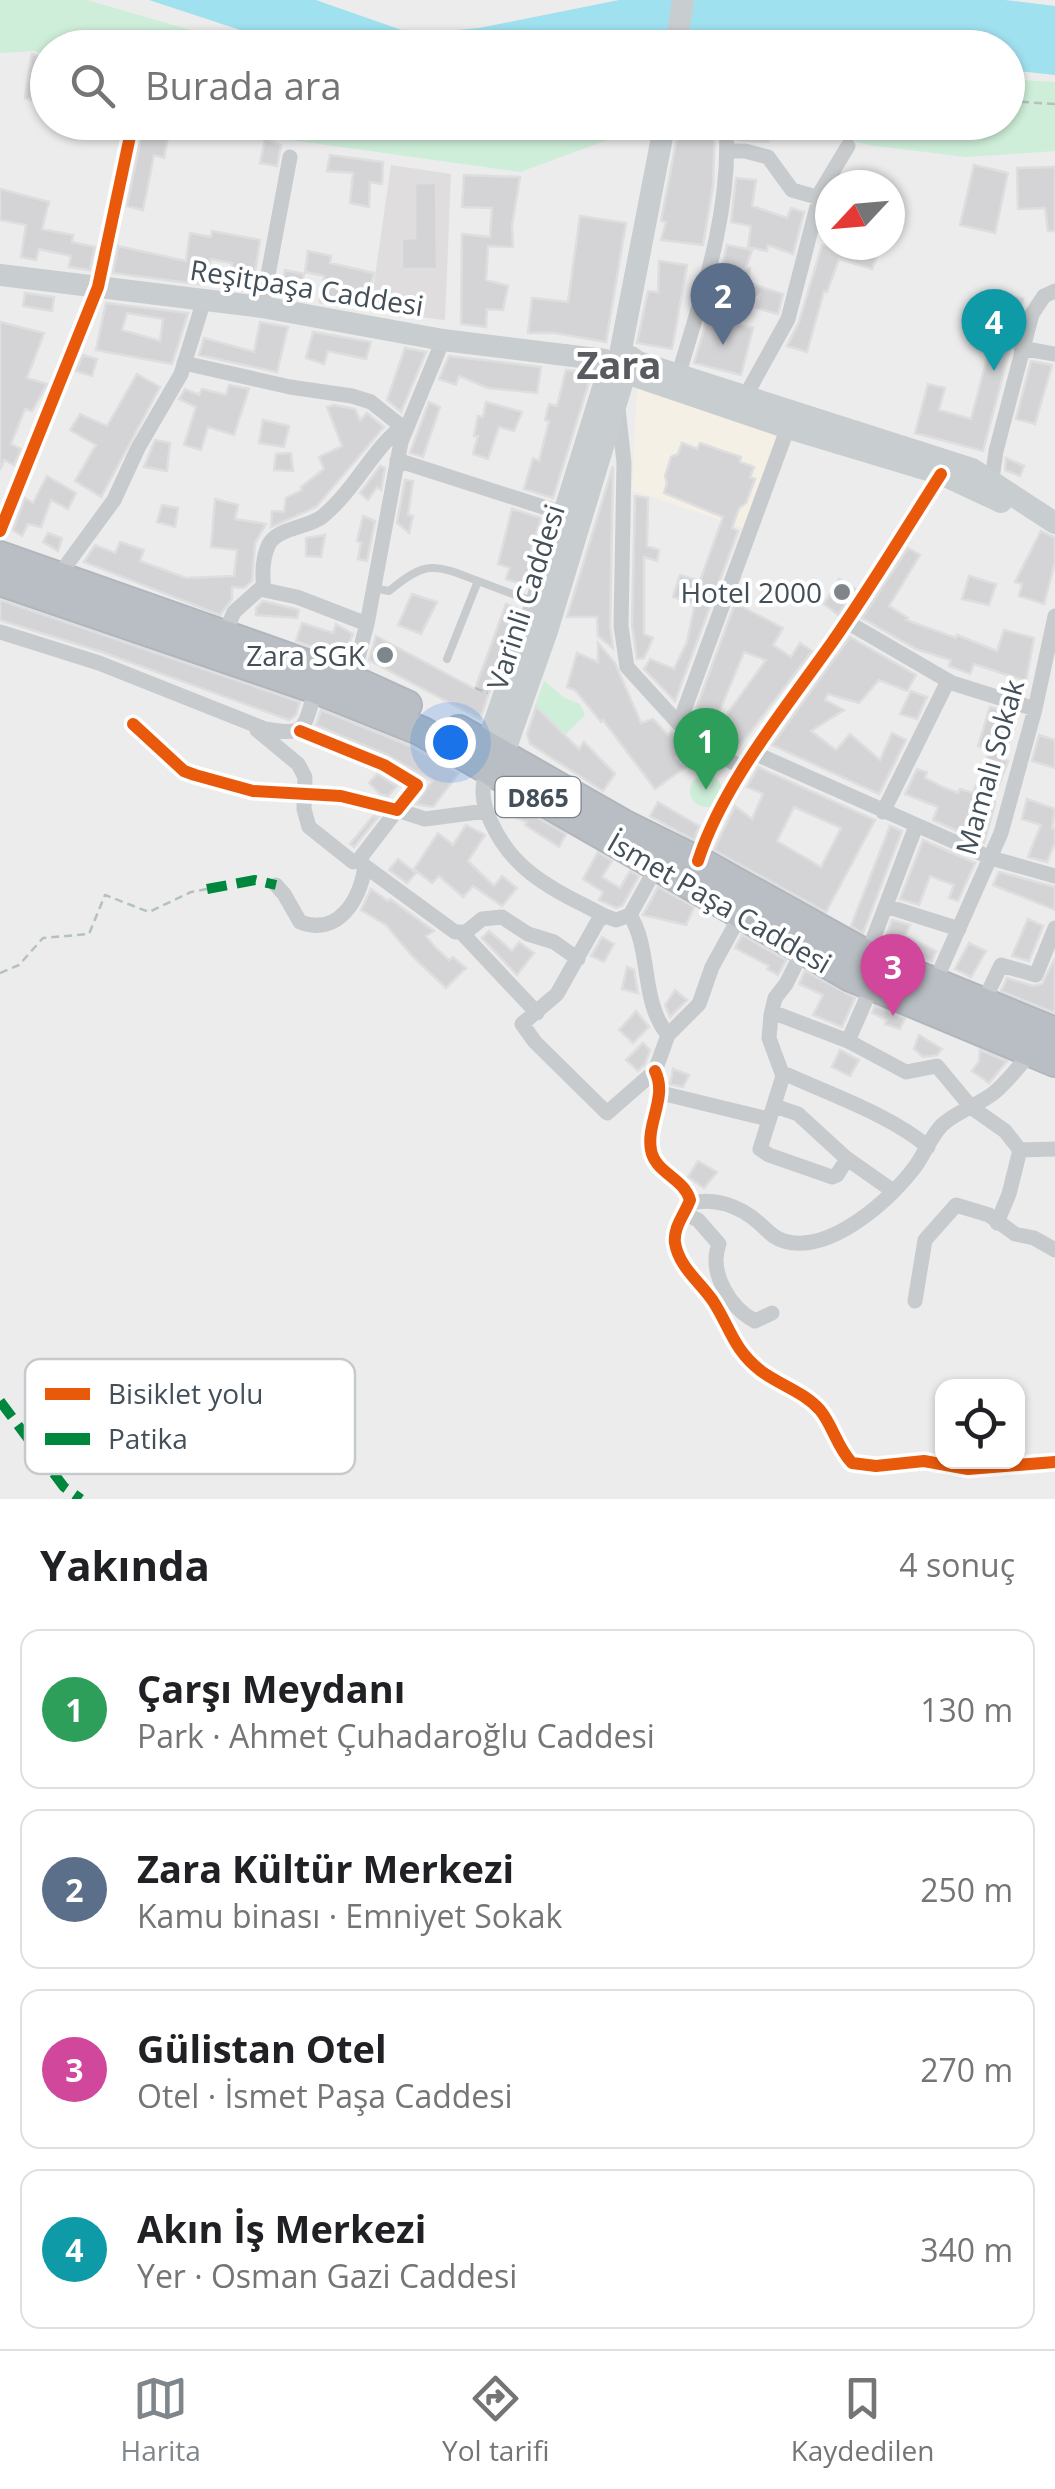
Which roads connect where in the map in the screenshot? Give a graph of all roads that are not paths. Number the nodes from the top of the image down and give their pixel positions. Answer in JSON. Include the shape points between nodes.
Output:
{"nodes":[{"id":1,"x":683,"y":0,"type":"edge"},
{"id":2,"x":679,"y":30,"type":"edge"},
{"id":3,"x":129,"y":140,"type":"edge"},
{"id":4,"x":662,"y":140,"type":"edge"},
{"id":5,"x":727,"y":140,"type":"edge"},
{"id":6,"x":848,"y":146,"type":"dead end"},
{"id":7,"x":728,"y":151,"type":"junction"},
{"id":8,"x":290,"y":158,"type":"dead end"},
{"id":9,"x":832,"y":170,"type":"edge"},
{"id":10,"x":815,"y":197,"type":"edge"},
{"id":11,"x":815,"y":217,"type":"edge"},
{"id":12,"x":0,"y":275,"type":"edge"},
{"id":13,"x":98,"y":287,"type":"junction"},
{"id":14,"x":1055,"y":291,"type":"edge"},
{"id":15,"x":204,"y":300,"type":"junction"},
{"id":16,"x":262,"y":307,"type":"junction"},
{"id":17,"x":443,"y":340,"type":"junction"},
{"id":18,"x":1021,"y":348,"type":"junction"},
{"id":19,"x":1055,"y":354,"type":"edge"},
{"id":20,"x":184,"y":363,"type":"junction"},
{"id":21,"x":618,"y":369,"type":"junction"},
{"id":22,"x":679,"y":374,"type":"junction"},
{"id":23,"x":746,"y":395,"type":"junction"},
{"id":24,"x":791,"y":419,"type":"junction"},
{"id":25,"x":405,"y":424,"type":"junction"},
{"id":26,"x":398,"y":460,"type":"junction"},
{"id":27,"x":941,"y":474,"type":"junction"},
{"id":28,"x":990,"y":489,"type":"junction"},
{"id":29,"x":565,"y":514,"type":"junction"},
{"id":30,"x":1055,"y":525,"type":"edge"},
{"id":31,"x":0,"y":530,"type":"edge"},
{"id":32,"x":0,"y":556,"type":"edge"},
{"id":33,"x":59,"y":575,"type":"junction"},
{"id":34,"x":0,"y":581,"type":"edge"},
{"id":35,"x":478,"y":581,"type":"junction"},
{"id":36,"x":263,"y":586,"type":"junction"},
{"id":37,"x":373,"y":588,"type":"junction"},
{"id":38,"x":536,"y":603,"type":"junction"},
{"id":39,"x":1055,"y":616,"type":"edge"},
{"id":40,"x":847,"y":622,"type":"junction"},
{"id":41,"x":366,"y":624,"type":"junction"},
{"id":42,"x":0,"y":632,"type":"edge"},
{"id":43,"x":224,"y":634,"type":"junction"},
{"id":44,"x":447,"y":659,"type":"dead end"},
{"id":45,"x":352,"y":680,"type":"junction"},
{"id":46,"x":948,"y":680,"type":"junction"},
{"id":47,"x":316,"y":689,"type":"junction"},
{"id":48,"x":1034,"y":710,"type":"junction"},
{"id":49,"x":133,"y":724,"type":"dead end"},
{"id":50,"x":249,"y":724,"type":"junction"},
{"id":51,"x":679,"y":724,"type":"junction"},
{"id":52,"x":300,"y":731,"type":"junction"},
{"id":53,"x":754,"y":753,"type":"junction"},
{"id":54,"x":493,"y":756,"type":"junction"},
{"id":55,"x":744,"y":769,"type":"junction"},
{"id":56,"x":306,"y":793,"type":"junction"},
{"id":57,"x":398,"y":810,"type":"junction"},
{"id":58,"x":486,"y":811,"type":"junction"},
{"id":59,"x":883,"y":812,"type":"junction"},
{"id":60,"x":916,"y":826,"type":"junction"},
{"id":61,"x":990,"y":858,"type":"junction"},
{"id":62,"x":698,"y":861,"type":"junction"},
{"id":63,"x":362,"y":863,"type":"junction"},
{"id":64,"x":657,"y":866,"type":"junction"},
{"id":65,"x":1055,"y":876,"type":"edge"},
{"id":66,"x":276,"y":885,"type":"dead end"},
{"id":67,"x":886,"y":906,"type":"junction"},
{"id":68,"x":741,"y":914,"type":"junction"},
{"id":69,"x":630,"y":915,"type":"junction"},
{"id":70,"x":605,"y":916,"type":"junction"},
{"id":71,"x":1055,"y":928,"type":"edge"},
{"id":72,"x":959,"y":929,"type":"junction"},
{"id":73,"x":461,"y":932,"type":"junction"},
{"id":74,"x":803,"y":950,"type":"junction"},
{"id":75,"x":867,"y":954,"type":"junction"},
{"id":76,"x":578,"y":959,"type":"junction"},
{"id":77,"x":935,"y":982,"type":"junction"},
{"id":78,"x":872,"y":986,"type":"junction"},
{"id":79,"x":983,"y":1004,"type":"junction"},
{"id":80,"x":772,"y":1012,"type":"junction"},
{"id":81,"x":537,"y":1013,"type":"junction"},
{"id":82,"x":1055,"y":1032,"type":"edge"},
{"id":83,"x":668,"y":1035,"type":"junction"},
{"id":84,"x":848,"y":1040,"type":"junction"},
{"id":85,"x":1043,"y":1057,"type":"edge"},
{"id":86,"x":656,"y":1071,"type":"junction"},
{"id":87,"x":783,"y":1076,"type":"junction"},
{"id":88,"x":661,"y":1093,"type":"junction"},
{"id":89,"x":971,"y":1107,"type":"junction"},
{"id":90,"x":772,"y":1112,"type":"junction"},
{"id":91,"x":928,"y":1147,"type":"junction"},
{"id":92,"x":1054,"y":1147,"type":"edge"},
{"id":93,"x":1020,"y":1150,"type":"junction"},
{"id":94,"x":848,"y":1159,"type":"junction"},
{"id":95,"x":894,"y":1191,"type":"junction"},
{"id":96,"x":687,"y":1209,"type":"junction"},
{"id":97,"x":997,"y":1223,"type":"junction"},
{"id":98,"x":1055,"y":1250,"type":"edge"},
{"id":99,"x":915,"y":1300,"type":"dead end"},
{"id":100,"x":772,"y":1313,"type":"dead end"},
{"id":101,"x":1055,"y":1462,"type":"edge"}],
"edges":[{"from":1,"to":2,"type":"main road"},
{"from":3,"to":13,"type":"street"},
{"from":4,"to":21,"type":"main road","name":"Varinli Caddesi"},
{"from":5,"to":7,"type":"street"},
{"from":6,"to":9,"type":"street"},
{"from":7,"to":10,"type":"street","via":[[768,157],[792,190]]},
{"from":7,"to":22,"type":"street","via":[[710,268]]},
{"from":8,"to":16,"type":"street"},
{"from":11,"to":23,"type":"street","via":[[788,320]]},
{"from":12,"to":13,"type":"main road","name":"Reşitpaşa Caddesi"},
{"from":13,"to":15,"type":"main road","name":"Reşitpaşa Caddesi"},
{"from":13,"to":31,"type":"street"},
{"from":14,"to":18,"type":"street","via":[[1037,304]]},
{"from":15,"to":16,"type":"main road","name":"Reşitpaşa Caddesi"},
{"from":15,"to":20,"type":"street"},
{"from":16,"to":17,"type":"main road","name":"Reşitpaşa Caddesi"},
{"from":17,"to":21,"type":"main road","name":"Reşitpaşa Caddesi"},
{"from":17,"to":25,"type":"street"},
{"from":18,"to":19,"type":"street"},
{"from":18,"to":28,"type":"street"},
{"from":20,"to":25,"type":"street","via":[[352,396]]},
{"from":20,"to":33,"type":"street","via":[[114,500]]},
{"from":21,"to":22,"type":"main road","via":[[638,362]]},
{"from":21,"to":24,"type":"main road","name":"Reşitpaşa Caddesi"},
{"from":21,"to":29,"type":"main road","name":"Varinli Caddesi","via":[[606,381]]},
{"from":21,"to":51,"type":"street","via":[[627,667]]},
{"from":21,"to":54,"type":"main road","name":"Varinli Caddesi","via":[[572,552]]},
{"from":22,"to":23,"type":"main road"},
{"from":23,"to":24,"type":"main road"},
{"from":24,"to":27,"type":"main road","name":"Reşitpaşa Caddesi"},
{"from":24,"to":28,"type":"main road","via":[[972,469]]},
{"from":24,"to":51,"type":"street"},
{"from":25,"to":26,"type":"street"},
{"from":25,"to":36,"type":"street","via":[[344,498],[316,522],[268,545]]},
{"from":26,"to":29,"type":"street"},
{"from":26,"to":37,"type":"street"},
{"from":27,"to":28,"type":"main road","name":"Reşitpaşa Caddesi"},
{"from":27,"to":40,"type":"street"},
{"from":28,"to":30,"type":"main road"},
{"from":29,"to":38,"type":"main road","name":"Varinli Caddesi"},
{"from":32,"to":33,"type":"highway","name":"İsmet Paşa Caddesi","number":"D865"},
{"from":33,"to":43,"type":"highway","name":"İsmet Paşa Caddesi","number":"D865"},
{"from":34,"to":47,"type":"highway","name":"İsmet Paşa Caddesi","number":"D865"},
{"from":35,"to":37,"type":"lane","via":[[438,566],[412,572],[389,591]]},
{"from":35,"to":38,"type":"lane"},
{"from":35,"to":44,"type":"lane"},
{"from":36,"to":41,"type":"street"},
{"from":36,"to":43,"type":"street","via":[[234,612]]},
{"from":37,"to":41,"type":"street"},
{"from":38,"to":54,"type":"main road","name":"Varinli Caddesi"},
{"from":39,"to":48,"type":"street","name":"Mamalı Sokak"},
{"from":40,"to":46,"type":"street"},
{"from":40,"to":53,"type":"street"},
{"from":41,"to":45,"type":"street"},
{"from":42,"to":50,"type":"street","via":[[100,663]]},
{"from":43,"to":45,"type":"highway","name":"İsmet Paşa Caddesi","number":"D865"},
{"from":45,"to":54,"type":"highway","name":"İsmet Paşa Caddesi","number":"D865"},
{"from":46,"to":48,"type":"street"},
{"from":46,"to":59,"type":"street"},
{"from":47,"to":52,"type":"street"},
{"from":47,"to":54,"type":"highway","name":"İsmet Paşa Caddesi","number":"D865"},
{"from":48,"to":61,"type":"street","name":"Mamalı Sokak"},
{"from":49,"to":56,"type":"street","via":[[184,771],[253,790]]},
{"from":50,"to":52,"type":"street"},
{"from":50,"to":56,"type":"street","via":[[298,764]]},
{"from":51,"to":55,"type":"street"},
{"from":52,"to":57,"type":"street","via":[[417,786]]},
{"from":53,"to":55,"type":"street"},
{"from":53,"to":59,"type":"street"},
{"from":54,"to":58,"type":"street","via":[[482,796]]},
{"from":54,"to":62,"type":"highway","name":"İsmet Paşa Caddesi","number":"D865"},
{"from":54,"to":64,"type":"highway","name":"İsmet Paşa Caddesi","number":"D865"},
{"from":55,"to":62,"type":"street"},
{"from":56,"to":57,"type":"street"},
{"from":56,"to":63,"type":"street","via":[[309,826]]},
{"from":57,"to":58,"type":"street","via":[[425,819]]},
{"from":57,"to":63,"type":"street"},
{"from":58,"to":70,"type":"street","via":[[500,842],[524,870]]},
{"from":59,"to":60,"type":"street"},
{"from":60,"to":61,"type":"street"},
{"from":60,"to":67,"type":"street"},
{"from":61,"to":65,"type":"street"},
{"from":61,"to":72,"type":"street","name":"Mamalı Sokak"},
{"from":62,"to":75,"type":"highway","name":"İsmet Paşa Caddesi","number":"D865"},
{"from":63,"to":66,"type":"street","via":[[364,878],[350,909],[335,923],[300,922]]},
{"from":63,"to":73,"type":"street"},
{"from":64,"to":68,"type":"highway","name":"İsmet Paşa Caddesi","number":"D865"},
{"from":64,"to":69,"type":"street"},
{"from":67,"to":72,"type":"street"},
{"from":67,"to":75,"type":"street"},
{"from":68,"to":74,"type":"highway","name":"İsmet Paşa Caddesi","number":"D865"},
{"from":68,"to":83,"type":"street","via":[[699,1004]]},
{"from":69,"to":70,"type":"street"},
{"from":69,"to":83,"type":"street","via":[[641,937],[654,1012]]},
{"from":70,"to":76,"type":"street"},
{"from":71,"to":79,"type":"street","via":[[1036,975],[1001,966]]},
{"from":72,"to":77,"type":"street","name":"Mamalı Sokak"},
{"from":73,"to":76,"type":"street","via":[[502,917]]},
{"from":73,"to":81,"type":"street"},
{"from":74,"to":78,"type":"highway","name":"İsmet Paşa Caddesi","number":"D865"},
{"from":74,"to":80,"type":"street"},
{"from":75,"to":77,"type":"highway","name":"İsmet Paşa Caddesi","number":"D865"},
{"from":76,"to":81,"type":"street"},
{"from":77,"to":79,"type":"highway","name":"İsmet Paşa Caddesi","number":"D865"},
{"from":78,"to":84,"type":"street"},
{"from":78,"to":85,"type":"highway","name":"İsmet Paşa Caddesi","number":"D865"},
{"from":79,"to":82,"type":"highway","name":"İsmet Paşa Caddesi","number":"D865"},
{"from":80,"to":84,"type":"street"},
{"from":80,"to":87,"type":"street","via":[[770,1038]]},
{"from":81,"to":86,"type":"street","via":[[524,1028],[607,1113]]},
{"from":83,"to":86,"type":"street"},
{"from":84,"to":89,"type":"street","via":[[906,1072],[937,1066]]},
{"from":85,"to":89,"type":"street"},
{"from":86,"to":88,"type":"street"},
{"from":87,"to":90,"type":"street"},
{"from":87,"to":91,"type":"street","via":[[846,1100]]},
{"from":88,"to":90,"type":"street"},
{"from":88,"to":96,"type":"street","via":[[650,1149],[687,1188]]},
{"from":89,"to":91,"type":"street","via":[[941,1126]]},
{"from":89,"to":93,"type":"street"},
{"from":90,"to":94,"type":"street","via":[[804,1119]]},
{"from":90,"to":94,"type":"street","via":[[760,1143],[769,1155],[832,1177]]},
{"from":91,"to":95,"type":"street"},
{"from":92,"to":93,"type":"street"},
{"from":93,"to":97,"type":"street"},
{"from":94,"to":95,"type":"street"},
{"from":95,"to":96,"type":"street","via":[[857,1224],[786,1243],[728,1205],[702,1200]]},
{"from":96,"to":100,"type":"street","via":[[718,1244],[716,1274],[736,1306],[755,1322]]},
{"from":96,"to":101,"type":"street","via":[[675,1228],[677,1251],[736,1347],[819,1409],[852,1463],[924,1461],[968,1470]]},
{"from":97,"to":98,"type":"street"},
{"from":97,"to":99,"type":"street","via":[[956,1204],[924,1240]]}]}
